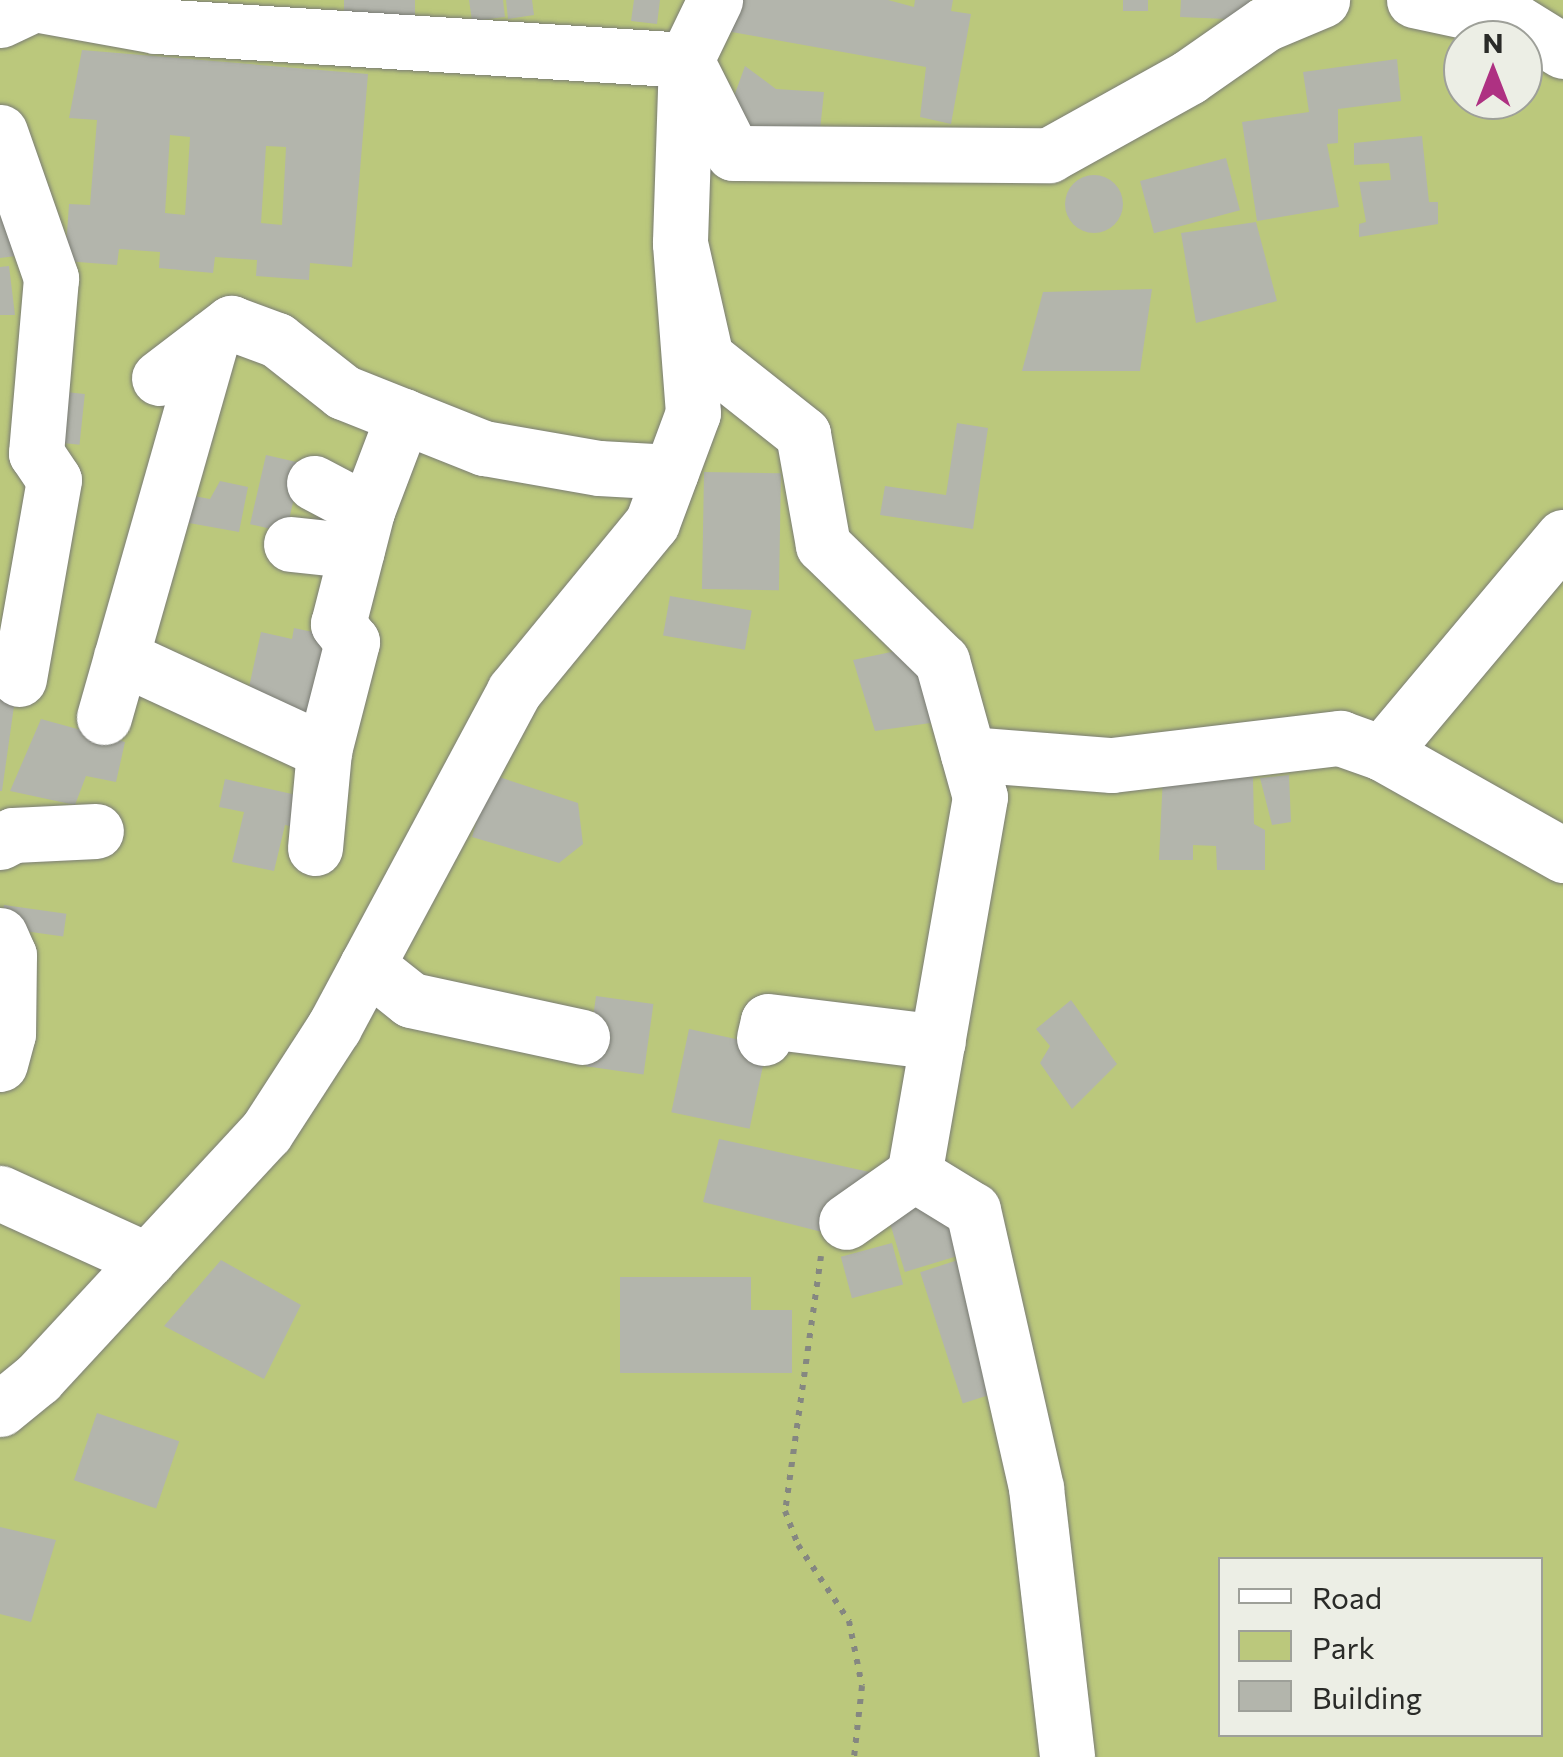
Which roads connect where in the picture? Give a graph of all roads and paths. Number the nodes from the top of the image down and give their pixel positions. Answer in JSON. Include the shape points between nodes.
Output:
{"nodes":[{"id":1,"x":715,"y":0,"type":"edge"},
{"id":2,"x":1322,"y":0,"type":"edge"},
{"id":3,"x":1414,"y":0,"type":"edge"},
{"id":4,"x":3,"y":11,"type":"edge"},
{"id":5,"x":1266,"y":12,"type":"edge"},
{"id":6,"x":1563,"y":51,"type":"edge"},
{"id":7,"x":686,"y":60,"type":"junction"},
{"id":8,"x":0,"y":132,"type":"edge"},
{"id":9,"x":680,"y":243,"type":"junction"},
{"id":10,"x":212,"y":338,"type":"junction"},
{"id":11,"x":159,"y":378,"type":"dead end"},
{"id":12,"x":403,"y":416,"type":"junction"},
{"id":13,"x":671,"y":472,"type":"junction"},
{"id":14,"x":314,"y":483,"type":"dead end"},
{"id":15,"x":362,"y":531,"type":"junction"},
{"id":16,"x":1563,"y":537,"type":"edge"},
{"id":17,"x":291,"y":544,"type":"dead end"},
{"id":18,"x":122,"y":657,"type":"junction"},
{"id":19,"x":18,"y":678,"type":"dead end"},
{"id":20,"x":104,"y":717,"type":"dead end"},
{"id":21,"x":324,"y":751,"type":"junction"},
{"id":22,"x":968,"y":754,"type":"junction"},
{"id":23,"x":1382,"y":754,"type":"junction"},
{"id":24,"x":96,"y":831,"type":"dead end"},
{"id":25,"x":0,"y":842,"type":"edge"},
{"id":26,"x":315,"y":848,"type":"dead end"},
{"id":27,"x":1563,"y":855,"type":"edge"},
{"id":28,"x":0,"y":935,"type":"edge"},
{"id":29,"x":367,"y":965,"type":"junction"},
{"id":30,"x":582,"y":1037,"type":"dead end"},
{"id":31,"x":764,"y":1038,"type":"dead end"},
{"id":32,"x":938,"y":1042,"type":"junction"},
{"id":33,"x":0,"y":1064,"type":"edge"},
{"id":34,"x":914,"y":1174,"type":"junction"},
{"id":35,"x":0,"y":1193,"type":"edge"},
{"id":36,"x":846,"y":1222,"type":"joint"},
{"id":37,"x":147,"y":1260,"type":"junction"},
{"id":38,"x":0,"y":1409,"type":"edge"},
{"id":39,"x":854,"y":1757,"type":"edge"},
{"id":40,"x":1068,"y":1757,"type":"edge"}],
"edges":[{"from":1,"to":7,"type":"street"},
{"from":2,"to":5,"type":"street"},
{"from":3,"to":6,"type":"street","via":[[1516,22]]},
{"from":4,"to":7,"type":"street","via":[[34,4],[156,26]]},
{"from":5,"to":7,"type":"street","via":[[1189,77],[1049,155],[733,154]]},
{"from":7,"to":9,"type":"street"},
{"from":8,"to":19,"type":"street","via":[[51,278],[36,452],[54,480]]},
{"from":9,"to":13,"type":"street","via":[[693,412]]},
{"from":9,"to":22,"type":"street","via":[[706,357],[803,434],[822,545],[942,661]]},
{"from":10,"to":11,"type":"street"},
{"from":10,"to":12,"type":"street","via":[[231,323],[277,340],[343,392]]},
{"from":10,"to":18,"type":"street"},
{"from":12,"to":13,"type":"street","via":[[484,448],[599,468]]},
{"from":12,"to":15,"type":"street"},
{"from":13,"to":29,"type":"street","via":[[652,523],[514,691]]},
{"from":14,"to":15,"type":"street"},
{"from":15,"to":17,"type":"street"},
{"from":15,"to":21,"type":"street","via":[[338,624],[352,642]]},
{"from":16,"to":23,"type":"street"},
{"from":18,"to":20,"type":"street"},
{"from":18,"to":21,"type":"street"},
{"from":21,"to":26,"type":"street"},
{"from":22,"to":23,"type":"street","via":[[1112,765],[1340,738]]},
{"from":22,"to":32,"type":"street","via":[[980,796]]},
{"from":23,"to":27,"type":"street"},
{"from":24,"to":25,"type":"street","via":[[12,835]]},
{"from":28,"to":33,"type":"street","via":[[10,955],[8,1034]]},
{"from":29,"to":30,"type":"street","via":[[411,1000]]},
{"from":29,"to":37,"type":"street","via":[[266,1132]]},
{"from":31,"to":32,"type":"street","via":[[768,1021]]},
{"from":32,"to":34,"type":"street"},
{"from":34,"to":36,"type":"street"},
{"from":34,"to":40,"type":"street","via":[[972,1210],[1036,1488]]},
{"from":35,"to":37,"type":"street"},
{"from":36,"to":39,"type":"path","via":[[820,1256],[784,1511],[850,1621],[862,1686]]},
{"from":37,"to":38,"type":"street","via":[[38,1378]]}]}
